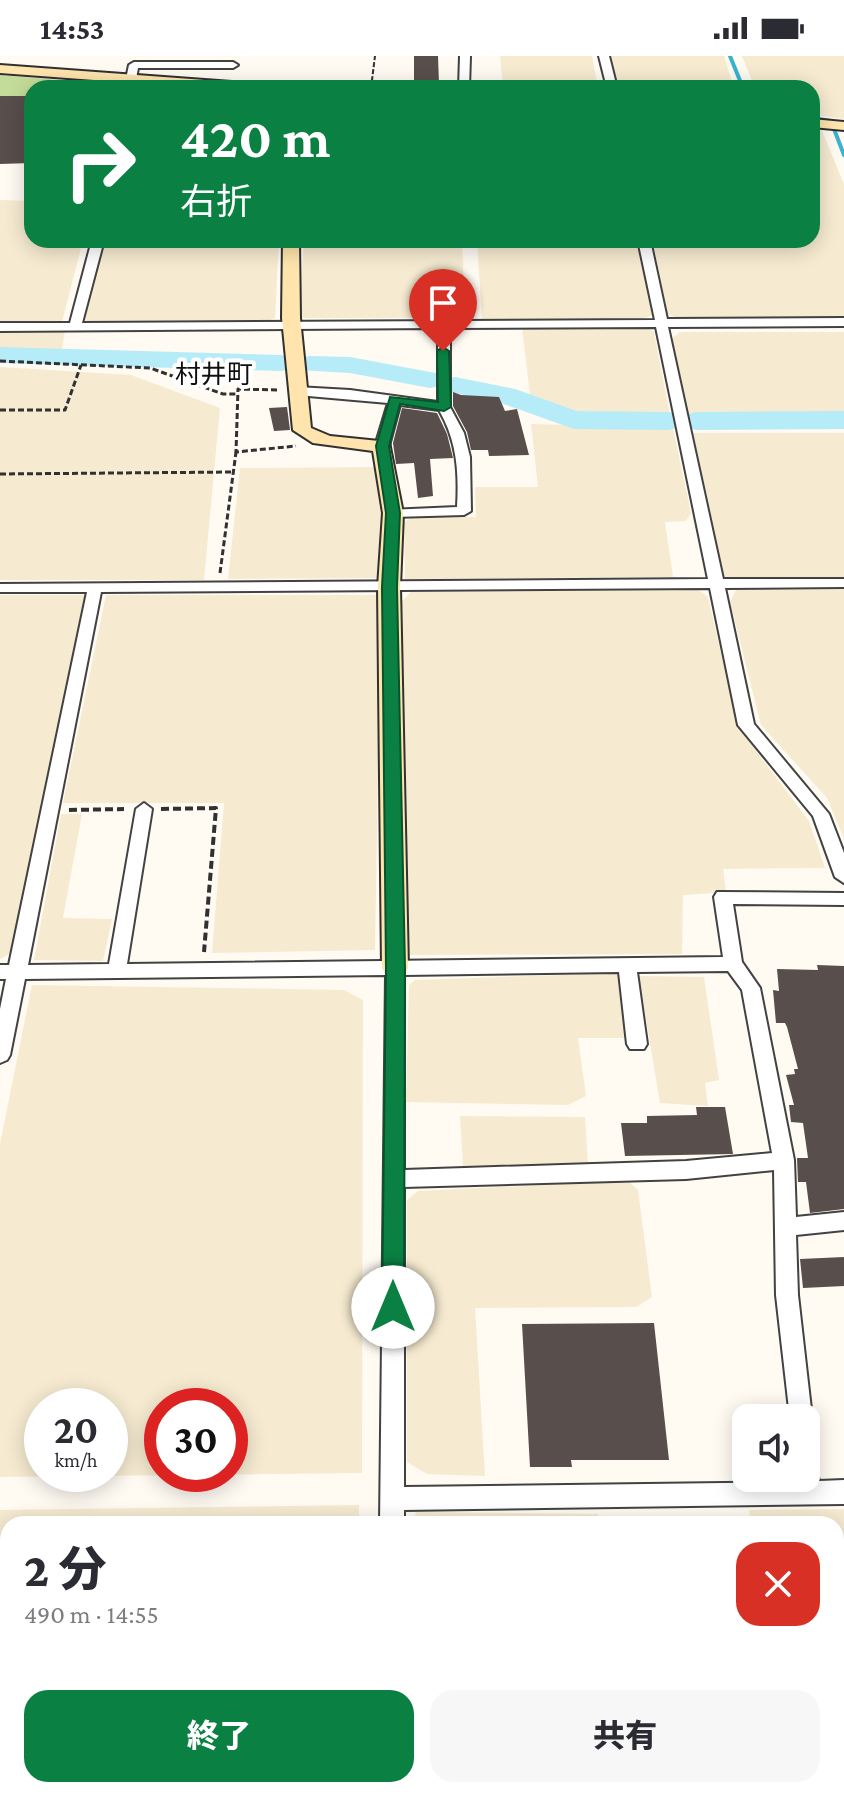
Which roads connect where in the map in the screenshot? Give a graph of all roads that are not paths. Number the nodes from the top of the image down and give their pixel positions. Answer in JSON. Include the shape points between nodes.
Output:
{"nodes":[{"id":1,"x":465,"y":56,"type":"edge"},
{"id":2,"x":604,"y":56,"type":"edge"},
{"id":3,"x":233,"y":60,"type":"edge"},
{"id":4,"x":0,"y":69,"type":"edge"},
{"id":5,"x":131,"y":79,"type":"junction"},
{"id":6,"x":137,"y":80,"type":"edge"},
{"id":7,"x":229,"y":80,"type":"edge"},
{"id":8,"x":464,"y":80,"type":"edge"},
{"id":9,"x":610,"y":80,"type":"edge"},
{"id":10,"x":820,"y":124,"type":"edge"},
{"id":11,"x":844,"y":126,"type":"edge"},
{"id":12,"x":96,"y":248,"type":"edge"},
{"id":13,"x":291,"y":248,"type":"edge"},
{"id":14,"x":646,"y":248,"type":"edge"},
{"id":15,"x":844,"y":322,"type":"edge"},
{"id":16,"x":662,"y":323,"type":"junction"},
{"id":17,"x":75,"y":325,"type":"junction"},
{"id":18,"x":444,"y":325,"type":"junction"},
{"id":19,"x":294,"y":326,"type":"junction"},
{"id":20,"x":0,"y":327,"type":"edge"},
{"id":21,"x":297,"y":391,"type":"junction"},
{"id":22,"x":395,"y":400,"type":"junction"},
{"id":23,"x":444,"y":407,"type":"junction"},
{"id":24,"x":382,"y":446,"type":"junction"},
{"id":25,"x":393,"y":513,"type":"junction"},
{"id":26,"x":718,"y":583,"type":"junction"},
{"id":27,"x":844,"y":583,"type":"edge"},
{"id":28,"x":95,"y":587,"type":"junction"},
{"id":29,"x":389,"y":587,"type":"junction"},
{"id":30,"x":0,"y":588,"type":"edge"},
{"id":31,"x":144,"y":809,"type":"road end"},
{"id":32,"x":844,"y":877,"type":"edge"},
{"id":33,"x":844,"y":899,"type":"edge"},
{"id":34,"x":733,"y":964,"type":"junction"},
{"id":35,"x":627,"y":966,"type":"junction"},
{"id":36,"x":395,"y":968,"type":"junction"},
{"id":37,"x":117,"y":971,"type":"junction"},
{"id":38,"x":9,"y":972,"type":"edge"},
{"id":39,"x":637,"y":1044,"type":"dead end"},
{"id":40,"x":0,"y":1055,"type":"edge"},
{"id":41,"x":784,"y":1160,"type":"junction"},
{"id":42,"x":394,"y":1179,"type":"junction"},
{"id":43,"x":844,"y":1221,"type":"edge"},
{"id":44,"x":784,"y":1227,"type":"junction"},
{"id":45,"x":799,"y":1404,"type":"edge"},
{"id":46,"x":844,"y":1492,"type":"edge"},
{"id":47,"x":809,"y":1493,"type":"joint"},
{"id":48,"x":392,"y":1499,"type":"junction"},
{"id":49,"x":392,"y":1516,"type":"edge"}],
"edges":[{"from":1,"to":8,"type":"street"},
{"from":2,"to":9,"type":"street"},
{"from":3,"to":5,"type":"street","via":[[134,65]]},
{"from":3,"to":7,"type":"street"},
{"from":4,"to":5,"type":"street"},
{"from":5,"to":6,"type":"street"},
{"from":10,"to":11,"type":"street"},
{"from":12,"to":17,"type":"street"},
{"from":13,"to":19,"type":"street"},
{"from":14,"to":16,"type":"street"},
{"from":15,"to":16,"type":"street"},
{"from":16,"to":18,"type":"street"},
{"from":16,"to":26,"type":"street"},
{"from":17,"to":19,"type":"street"},
{"from":17,"to":20,"type":"street"},
{"from":18,"to":19,"type":"street"},
{"from":18,"to":23,"type":"street"},
{"from":19,"to":21,"type":"street"},
{"from":21,"to":22,"type":"street"},
{"from":21,"to":24,"type":"street","via":[[302,430],[310,436]]},
{"from":22,"to":23,"type":"street"},
{"from":22,"to":24,"type":"street"},
{"from":23,"to":25,"type":"street","via":[[458,430],[466,462],[464,511]]},
{"from":24,"to":25,"type":"street"},
{"from":25,"to":29,"type":"street"},
{"from":26,"to":27,"type":"street"},
{"from":26,"to":29,"type":"street"},
{"from":26,"to":32,"type":"street","via":[[746,725],[821,814]]},
{"from":28,"to":29,"type":"street"},
{"from":28,"to":30,"type":"street"},
{"from":28,"to":38,"type":"street","via":[[52,810]]},
{"from":29,"to":36,"type":"street"},
{"from":31,"to":37,"type":"street"},
{"from":33,"to":34,"type":"street","via":[[723,897]]},
{"from":34,"to":35,"type":"street"},
{"from":34,"to":41,"type":"street","via":[[751,988]]},
{"from":35,"to":36,"type":"street"},
{"from":35,"to":39,"type":"street"},
{"from":36,"to":37,"type":"street"},
{"from":36,"to":42,"type":"street"},
{"from":37,"to":38,"type":"street"},
{"from":38,"to":40,"type":"street"},
{"from":41,"to":42,"type":"street","via":[[686,1170]]},
{"from":41,"to":44,"type":"street"},
{"from":42,"to":48,"type":"street"},
{"from":43,"to":44,"type":"street"},
{"from":44,"to":45,"type":"street"},
{"from":46,"to":47,"type":"street"},
{"from":47,"to":48,"type":"street"},
{"from":48,"to":49,"type":"street"}]}
